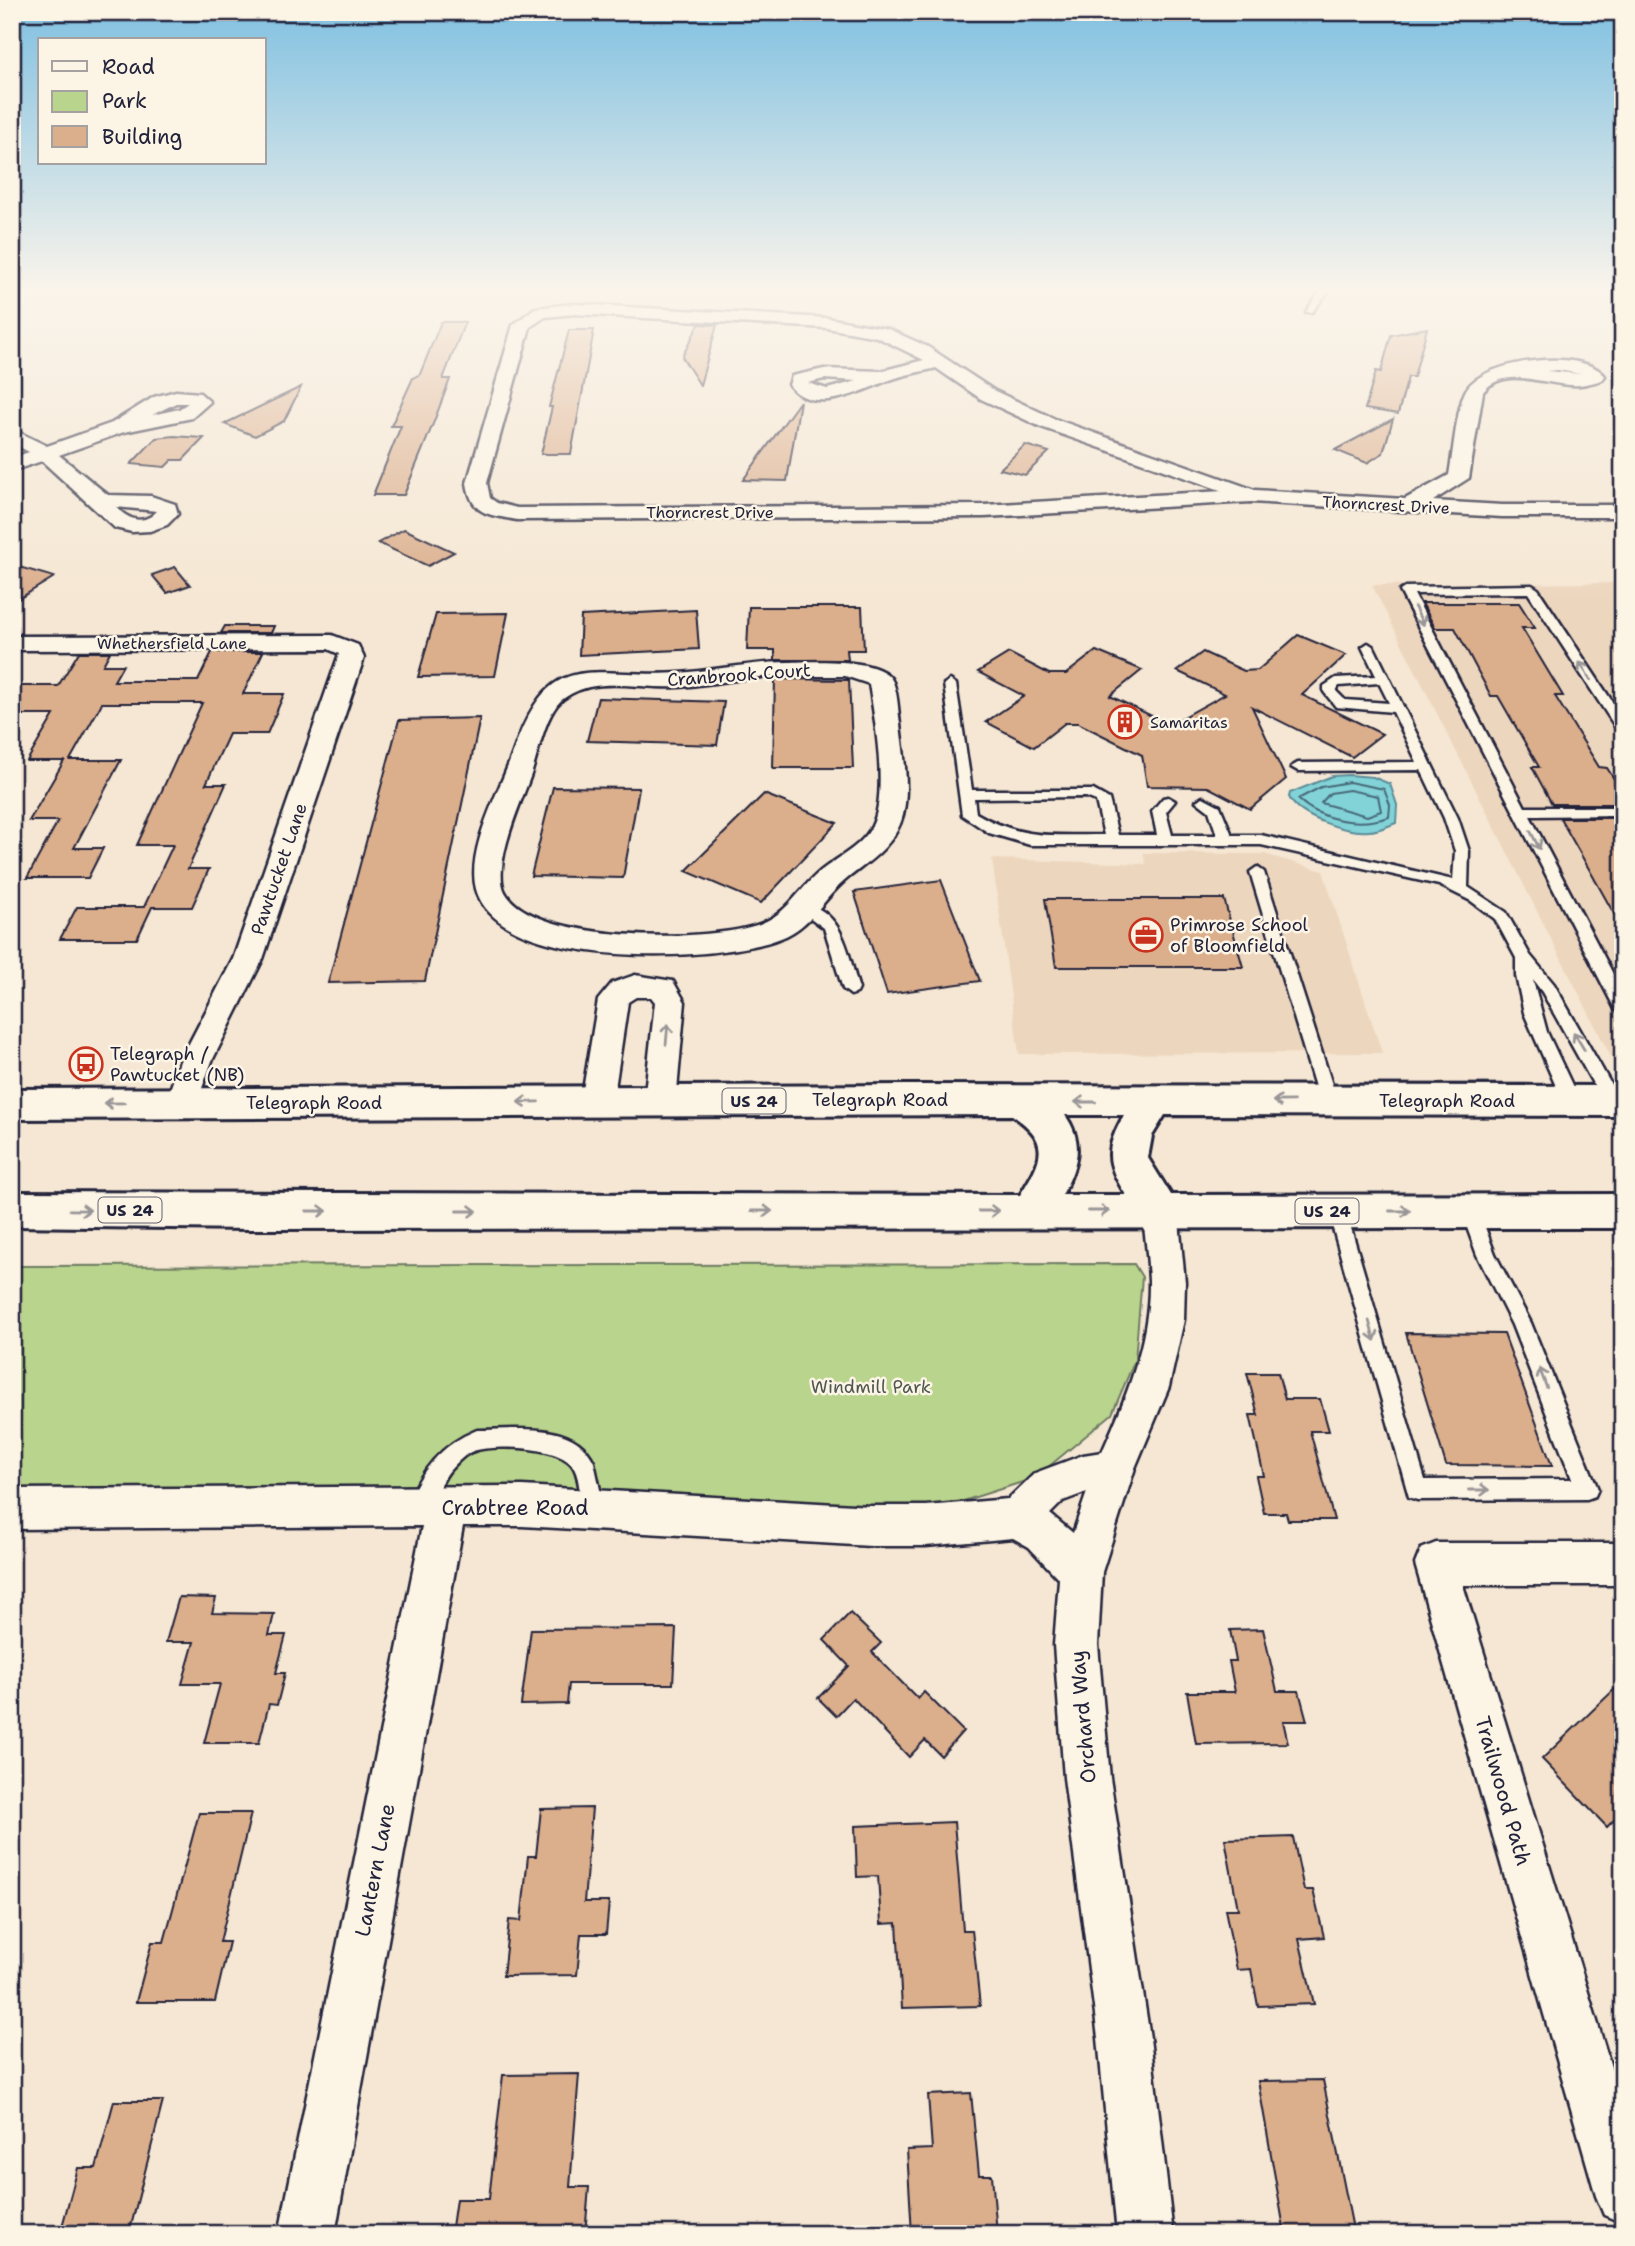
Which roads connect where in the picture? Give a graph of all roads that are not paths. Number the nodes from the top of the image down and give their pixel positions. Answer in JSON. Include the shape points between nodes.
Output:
{"nodes":[{"id":1,"x":503,"y":392,"type":"edge"},
{"id":2,"x":987,"y":392,"type":"edge"},
{"id":3,"x":1476,"y":392,"type":"edge"},
{"id":4,"x":119,"y":427,"type":"dead end"},
{"id":5,"x":12,"y":435,"type":"edge"},
{"id":6,"x":45,"y":453,"type":"junction"},
{"id":7,"x":12,"y":465,"type":"edge"},
{"id":8,"x":1459,"y":478,"type":"junction"},
{"id":9,"x":1151,"y":480,"type":"junction"},
{"id":10,"x":1251,"y":496,"type":"junction"},
{"id":11,"x":103,"y":502,"type":"dead end"},
{"id":12,"x":1407,"y":506,"type":"junction"},
{"id":13,"x":1502,"y":511,"type":"junction"},
{"id":14,"x":1623,"y":511,"type":"edge"},
{"id":15,"x":332,"y":642,"type":"joint"},
{"id":16,"x":12,"y":643,"type":"edge"},
{"id":17,"x":1368,"y":648,"type":"dead end"},
{"id":18,"x":1384,"y":679,"type":"junction"},
{"id":19,"x":950,"y":684,"type":"dead end"},
{"id":20,"x":1399,"y":708,"type":"junction"},
{"id":21,"x":1623,"y":728,"type":"edge"},
{"id":22,"x":1426,"y":766,"type":"junction"},
{"id":23,"x":1297,"y":767,"type":"dead end"},
{"id":24,"x":964,"y":794,"type":"junction"},
{"id":25,"x":1168,"y":801,"type":"dead end"},
{"id":26,"x":1203,"y":801,"type":"dead end"},
{"id":27,"x":1623,"y":811,"type":"edge"},
{"id":28,"x":1521,"y":812,"type":"junction"},
{"id":29,"x":1165,"y":838,"type":"junction"},
{"id":30,"x":1112,"y":839,"type":"junction"},
{"id":31,"x":1226,"y":839,"type":"junction"},
{"id":32,"x":1257,"y":872,"type":"dead end"},
{"id":33,"x":1460,"y":889,"type":"junction"},
{"id":34,"x":805,"y":908,"type":"junction"},
{"id":35,"x":649,"y":947,"type":"junction"},
{"id":36,"x":1524,"y":958,"type":"junction"},
{"id":37,"x":641,"y":986,"type":"junction"},
{"id":38,"x":851,"y":989,"type":"dead end"},
{"id":39,"x":1623,"y":1009,"type":"edge"},
{"id":40,"x":1328,"y":1100,"type":"junction"},
{"id":41,"x":182,"y":1101,"type":"junction"},
{"id":42,"x":1617,"y":1101,"type":"edge"},
{"id":43,"x":597,"y":1102,"type":"junction"},
{"id":44,"x":660,"y":1102,"type":"junction"},
{"id":45,"x":1022,"y":1102,"type":"junction"},
{"id":46,"x":1153,"y":1102,"type":"junction"},
{"id":47,"x":1571,"y":1102,"type":"junction"},
{"id":48,"x":12,"y":1104,"type":"edge"},
{"id":49,"x":12,"y":1209,"type":"edge"},
{"id":50,"x":1031,"y":1211,"type":"junction"},
{"id":51,"x":1160,"y":1211,"type":"junction"},
{"id":52,"x":1337,"y":1211,"type":"junction"},
{"id":53,"x":1470,"y":1211,"type":"junction"},
{"id":54,"x":1623,"y":1211,"type":"edge"},
{"id":55,"x":1115,"y":1468,"type":"junction"},
{"id":56,"x":431,"y":1507,"type":"junction"},
{"id":57,"x":593,"y":1508,"type":"junction"},
{"id":58,"x":12,"y":1510,"type":"edge"},
{"id":59,"x":1017,"y":1518,"type":"junction"},
{"id":60,"x":1623,"y":1564,"type":"edge"},
{"id":61,"x":1081,"y":1572,"type":"junction"},
{"id":62,"x":1623,"y":2196,"type":"edge"},
{"id":63,"x":307,"y":2234,"type":"edge"},
{"id":64,"x":1145,"y":2234,"type":"edge"}],
"edges":[{"from":1,"to":9,"type":"street","name":"Thorncrest Drive","via":[[477,483],[480,500],[503,512],[972,511]]},
{"from":2,"to":9,"type":"street"},
{"from":3,"to":8,"type":"street"},
{"from":4,"to":6,"type":"street"},
{"from":5,"to":6,"type":"street"},
{"from":6,"to":7,"type":"street"},
{"from":6,"to":11,"type":"street"},
{"from":8,"to":12,"type":"street"},
{"from":8,"to":13,"type":"street"},
{"from":9,"to":10,"type":"street","name":"Thorncrest Drive"},
{"from":9,"to":10,"type":"street"},
{"from":10,"to":12,"type":"street","name":"Thorncrest Drive"},
{"from":12,"to":13,"type":"street","name":"Thorncrest Drive"},
{"from":13,"to":14,"type":"street","name":"Thorncrest Drive"},
{"from":15,"to":16,"type":"street","name":"Whethersfield Lane"},
{"from":15,"to":41,"type":"street","name":"Pawtucket Lane","via":[[343,645],[352,657],[248,959],[196,1061]]},
{"from":17,"to":18,"type":"lane"},
{"from":18,"to":20,"type":"lane"},
{"from":18,"to":20,"type":"lane","via":[[1336,682],[1330,692],[1340,704]]},
{"from":19,"to":24,"type":"lane"},
{"from":20,"to":22,"type":"lane"},
{"from":21,"to":28,"type":"lane","one_way":true,"via":[[1532,589],[1406,591]]},
{"from":22,"to":23,"type":"lane"},
{"from":22,"to":33,"type":"lane","via":[[1462,852]]},
{"from":24,"to":30,"type":"lane","via":[[969,815],[994,830],[1030,840]]},
{"from":24,"to":30,"type":"lane","via":[[1088,793],[1102,799]]},
{"from":25,"to":29,"type":"lane","via":[[1159,811]]},
{"from":26,"to":31,"type":"lane","via":[[1215,809]]},
{"from":27,"to":28,"type":"lane"},
{"from":28,"to":39,"type":"lane","one_way":true},
{"from":29,"to":30,"type":"lane"},
{"from":29,"to":31,"type":"lane"},
{"from":31,"to":33,"type":"lane","via":[[1261,840],[1309,850]]},
{"from":32,"to":40,"type":"lane"},
{"from":33,"to":36,"type":"lane","via":[[1501,916]]},
{"from":34,"to":35,"type":"street","name":"Cranbrook Court","via":[[783,926],[752,938]]},
{"from":34,"to":35,"type":"street","name":"Cranbrook Court","via":[[824,882],[870,847],[891,813],[881,681],[845,669],[756,670],[666,681],[592,680],[560,691],[544,706],[497,837],[490,891],[501,909],[535,926],[597,942]]},
{"from":34,"to":38,"type":"lane","via":[[831,927]]},
{"from":35,"to":37,"type":"street"},
{"from":42,"to":36,"type":"lane","one_way":true,"via":[[1548,988]]},
{"from":36,"to":47,"type":"lane","via":[[1523,978],[1540,1033]]},
{"from":37,"to":43,"type":"street","via":[[618,992],[613,1000]]},
{"from":44,"to":37,"type":"street","one_way":true,"via":[[670,1002],[663,989]]},
{"from":40,"to":46,"type":"highway","name":"Telegraph Road","number":"US 24","one_way":true},
{"from":40,"to":47,"type":"highway","name":"Telegraph Road","number":"US 24"},
{"from":43,"to":41,"type":"highway","name":"Telegraph Road","number":"US 24","one_way":true,"via":[[285,1105]]},
{"from":41,"to":48,"type":"highway","name":"Telegraph Road","number":"US 24","one_way":true},
{"from":42,"to":47,"type":"highway","name":"Telegraph Road","number":"US 24"},
{"from":43,"to":44,"type":"highway","name":"Telegraph Road","number":"US 24"},
{"from":44,"to":45,"type":"highway","name":"Telegraph Road","number":"US 24"},
{"from":46,"to":45,"type":"highway","name":"Telegraph Road","number":"US 24","one_way":true},
{"from":45,"to":50,"type":"highway","via":[[1049,1122],[1059,1151],[1056,1169]]},
{"from":46,"to":51,"type":"highway","via":[[1133,1130],[1126,1154],[1133,1173]]},
{"from":49,"to":50,"type":"highway","number":"US 24","one_way":true},
{"from":50,"to":51,"type":"highway","number":"US 24","one_way":true},
{"from":51,"to":52,"type":"highway","number":"US 24"},
{"from":51,"to":55,"type":"street","name":"Orchard Way","via":[[1167,1283],[1165,1320],[1150,1387]]},
{"from":52,"to":53,"type":"highway","number":"US 24","one_way":true},
{"from":52,"to":53,"type":"lane","one_way":true,"via":[[1417,1490],[1587,1489],[1521,1323],[1486,1255]]},
{"from":53,"to":54,"type":"highway","number":"US 24"},
{"from":55,"to":59,"type":"street","via":[[1083,1474],[1049,1488]]},
{"from":55,"to":61,"type":"street","name":"Orchard Way"},
{"from":56,"to":57,"type":"street","name":"Crabtree Road"},
{"from":56,"to":57,"type":"lane","via":[[442,1465],[460,1447],[477,1440],[543,1440],[561,1444],[583,1462]]},
{"from":56,"to":58,"type":"street","name":"Crabtree Road"},
{"from":56,"to":63,"type":"street","name":"Lantern Lane"},
{"from":57,"to":59,"type":"street","name":"Crabtree Road","via":[[871,1525],[926,1526]]},
{"from":59,"to":61,"type":"street","via":[[1044,1533]]},
{"from":60,"to":62,"type":"street","name":"Trailwood Path","via":[[1436,1564]]},
{"from":61,"to":64,"type":"street","name":"Orchard Way","via":[[1076,1645],[1087,1778],[1124,2038]]}]}
